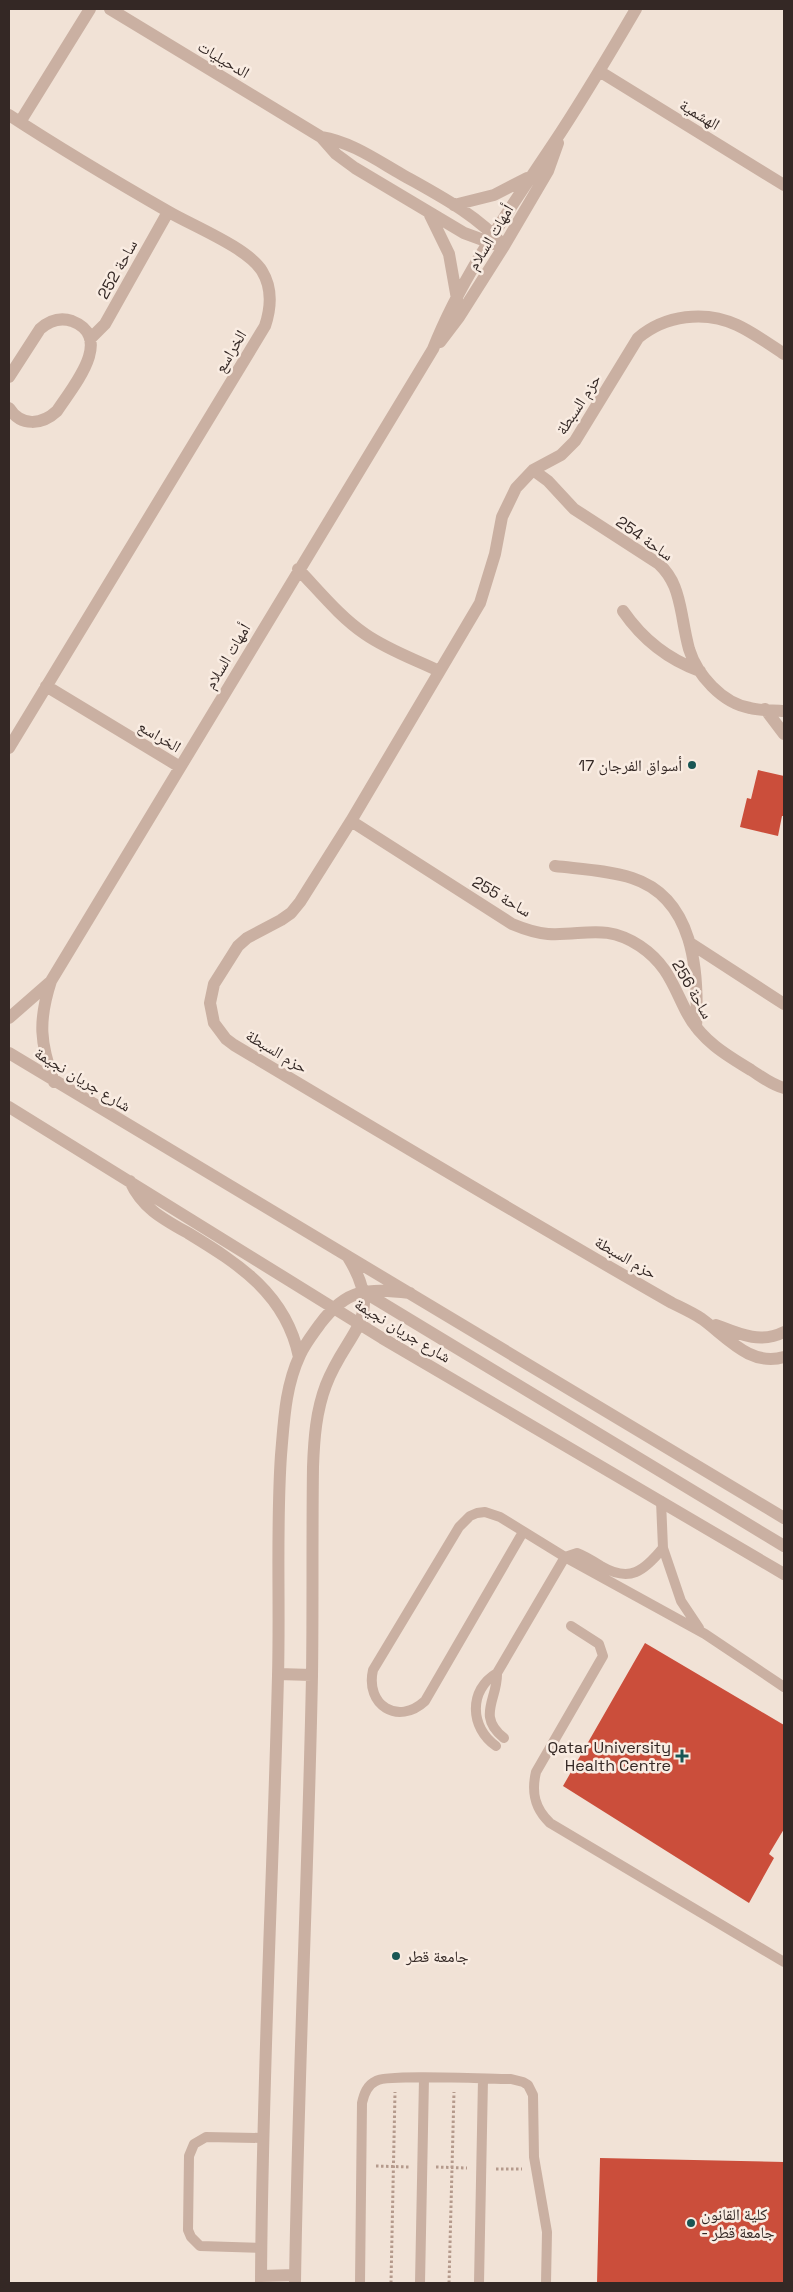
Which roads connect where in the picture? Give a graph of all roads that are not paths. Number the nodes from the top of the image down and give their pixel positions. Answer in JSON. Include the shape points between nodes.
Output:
{"nodes":[{"id":1,"x":90,"y":9,"type":"edge"},
{"id":2,"x":110,"y":9,"type":"edge"},
{"id":3,"x":636,"y":9,"type":"edge"},
{"id":4,"x":599,"y":71,"type":"junction"},
{"id":5,"x":14,"y":119,"type":"edge"},
{"id":6,"x":560,"y":133,"type":"junction"},
{"id":7,"x":321,"y":137,"type":"junction"},
{"id":8,"x":531,"y":175,"type":"junction"},
{"id":9,"x":784,"y":185,"type":"edge"},
{"id":10,"x":454,"y":205,"type":"junction"},
{"id":11,"x":168,"y":212,"type":"junction"},
{"id":12,"x":429,"y":212,"type":"junction"},
{"id":13,"x":491,"y":238,"type":"junction"},
{"id":14,"x":504,"y":246,"type":"junction"},
{"id":15,"x":457,"y":299,"type":"junction"},
{"id":16,"x":90,"y":339,"type":"junction"},
{"id":17,"x":433,"y":349,"type":"junction"},
{"id":18,"x":784,"y":354,"type":"edge"},
{"id":19,"x":9,"y":377,"type":"edge"},
{"id":20,"x":9,"y":408,"type":"edge"},
{"id":21,"x":532,"y":470,"type":"junction"},
{"id":22,"x":298,"y":569,"type":"junction"},
{"id":23,"x":623,"y":611,"type":"dead end"},
{"id":24,"x":439,"y":671,"type":"junction"},
{"id":25,"x":700,"y":671,"type":"junction"},
{"id":26,"x":46,"y":686,"type":"junction"},
{"id":27,"x":765,"y":710,"type":"junction"},
{"id":28,"x":784,"y":711,"type":"edge"},
{"id":29,"x":784,"y":734,"type":"edge"},
{"id":30,"x":9,"y":748,"type":"edge"},
{"id":31,"x":180,"y":767,"type":"junction"},
{"id":32,"x":351,"y":821,"type":"junction"},
{"id":33,"x":556,"y":866,"type":"dead end"},
{"id":34,"x":690,"y":943,"type":"junction"},
{"id":35,"x":650,"y":953,"type":"joint"},
{"id":36,"x":51,"y":981,"type":"junction"},
{"id":37,"x":784,"y":1004,"type":"edge"},
{"id":38,"x":9,"y":1018,"type":"edge"},
{"id":39,"x":696,"y":1027,"type":"junction"},
{"id":40,"x":9,"y":1053,"type":"edge"},
{"id":41,"x":54,"y":1082,"type":"junction"},
{"id":42,"x":784,"y":1088,"type":"edge"},
{"id":43,"x":9,"y":1107,"type":"edge"},
{"id":44,"x":130,"y":1181,"type":"junction"},
{"id":45,"x":348,"y":1257,"type":"junction"},
{"id":46,"x":364,"y":1292,"type":"junction"},
{"id":47,"x":410,"y":1294,"type":"junction"},
{"id":48,"x":334,"y":1306,"type":"junction"},
{"id":49,"x":702,"y":1319,"type":"junction"},
{"id":50,"x":360,"y":1323,"type":"junction"},
{"id":51,"x":784,"y":1332,"type":"edge"},
{"id":52,"x":299,"y":1357,"type":"junction"},
{"id":53,"x":784,"y":1357,"type":"edge"},
{"id":54,"x":661,"y":1501,"type":"junction"},
{"id":55,"x":784,"y":1518,"type":"edge"},
{"id":56,"x":523,"y":1532,"type":"junction"},
{"id":57,"x":784,"y":1546,"type":"edge"},
{"id":58,"x":663,"y":1548,"type":"junction"},
{"id":59,"x":565,"y":1558,"type":"junction"},
{"id":60,"x":784,"y":1574,"type":"edge"},
{"id":61,"x":571,"y":1626,"type":"dead end"},
{"id":62,"x":705,"y":1634,"type":"junction"},
{"id":63,"x":497,"y":1673,"type":"junction"},
{"id":64,"x":278,"y":1674,"type":"junction"},
{"id":65,"x":312,"y":1675,"type":"junction"},
{"id":66,"x":784,"y":1687,"type":"edge"},
{"id":67,"x":504,"y":1738,"type":"dead end"},
{"id":68,"x":496,"y":1746,"type":"dead end"},
{"id":69,"x":784,"y":1962,"type":"edge"},
{"id":70,"x":424,"y":2078,"type":"junction"},
{"id":71,"x":483,"y":2079,"type":"junction"},
{"id":72,"x":262,"y":2138,"type":"junction"},
{"id":73,"x":261,"y":2248,"type":"junction"},
{"id":74,"x":295,"y":2279,"type":"edge"},
{"id":75,"x":261,"y":2280,"type":"edge"},
{"id":76,"x":360,"y":2283,"type":"edge"},
{"id":77,"x":420,"y":2283,"type":"edge"},
{"id":78,"x":479,"y":2283,"type":"edge"},
{"id":79,"x":546,"y":2283,"type":"edge"}],
"edges":[{"from":1,"to":5,"type":"street","name":"الخراسع"},
{"from":2,"to":7,"type":"street","name":"الدحيليات"},
{"from":3,"to":4,"type":"street","name":"أمهات السلام"},
{"from":4,"to":6,"type":"street","name":"أمهات السلام"},
{"from":4,"to":9,"type":"street","name":"الهشمية"},
{"from":5,"to":11,"type":"street","name":"الخراسع"},
{"from":6,"to":8,"type":"street","name":"أمهات السلام"},
{"from":6,"to":14,"type":"street","name":"أمهات السلام","via":[[548,171]]},
{"from":7,"to":10,"type":"street","name":"الدحيليات","via":[[354,147]]},
{"from":7,"to":12,"type":"street","name":"الدحيليات","via":[[345,162]]},
{"from":8,"to":10,"type":"street","via":[[494,195]]},
{"from":8,"to":13,"type":"street","name":"أمهات السلام"},
{"from":10,"to":13,"type":"street","name":"الدحيليات","via":[[475,218]]},
{"from":11,"to":16,"type":"street","name":"ساحة 252","via":[[105,324]]},
{"from":11,"to":26,"type":"street","name":"الخراسع","via":[[255,262],[270,292],[269,315]]},
{"from":12,"to":13,"type":"street","name":"الدحيليات","via":[[464,233]]},
{"from":12,"to":15,"type":"street","via":[[449,254]]},
{"from":13,"to":14,"type":"street","name":"الدحيليات"},
{"from":13,"to":15,"type":"street","name":"أمهات السلام"},
{"from":14,"to":17,"type":"street","name":"أمهات السلام","via":[[460,317]]},
{"from":15,"to":17,"type":"street","name":"أمهات السلام"},
{"from":16,"to":19,"type":"street","via":[[82,327],[68,320],[46,324]]},
{"from":16,"to":20,"type":"street","via":[[92,347],[88,362],[51,417],[26,422]]},
{"from":17,"to":22,"type":"street","name":"أمهات السلام"},
{"from":18,"to":21,"type":"street","name":"حزم السبطة","via":[[738,325],[723,320],[692,316],[662,323],[638,338],[576,441],[561,455]]},
{"from":21,"to":24,"type":"street","name":"حزم السبطة","via":[[516,488],[502,517],[480,603]]},
{"from":21,"to":25,"type":"street","name":"ساحة 254","via":[[548,481],[574,508],[666,571],[677,589],[689,648]]},
{"from":22,"to":24,"type":"street","via":[[364,634]]},
{"from":22,"to":31,"type":"street","name":"أمهات السلام"},
{"from":23,"to":25,"type":"street","via":[[642,637],[684,665]]},
{"from":24,"to":32,"type":"street","name":"حزم السبطة"},
{"from":25,"to":27,"type":"street","name":"ساحة 254","via":[[727,698],[750,708]]},
{"from":26,"to":30,"type":"street","name":"الخراسع"},
{"from":26,"to":31,"type":"street","name":"الخراسع"},
{"from":27,"to":28,"type":"street","name":"ساحة 254"},
{"from":27,"to":29,"type":"street"},
{"from":31,"to":36,"type":"street","name":"أمهات السلام"},
{"from":32,"to":35,"type":"street","name":"ساحة 255","via":[[523,929],[548,934],[600,931],[626,939]]},
{"from":32,"to":49,"type":"street","name":"حزم السبطة","via":[[291,913],[247,938],[231,956],[214,984],[212,994],[211,1013],[219,1032],[234,1045],[537,1226]]},
{"from":33,"to":34,"type":"street","via":[[616,874],[644,882],[677,910]]},
{"from":34,"to":37,"type":"street"},
{"from":34,"to":39,"type":"street"},
{"from":35,"to":39,"type":"street","name":"ساحة 256","via":[[668,973]]},
{"from":36,"to":38,"type":"street","name":"أمهات السلام"},
{"from":36,"to":41,"type":"street","name":"أمهات السلام","via":[[42,1033],[43,1050]]},
{"from":39,"to":42,"type":"street","name":"ساحة 256","via":[[720,1051]]},
{"from":40,"to":41,"type":"street","name":"شارع جريان نجيمة"},
{"from":41,"to":45,"type":"street","name":"شارع جريان نجيمة"},
{"from":43,"to":44,"type":"street","name":"شارع جريان نجيمة"},
{"from":44,"to":48,"type":"street","name":"شارع جريان نجيمة"},
{"from":44,"to":52,"type":"street","via":[[149,1209],[230,1259],[251,1276],[288,1323]]},
{"from":45,"to":46,"type":"street","via":[[361,1279]]},
{"from":45,"to":47,"type":"street","name":"شارع جريان نجيمة"},
{"from":46,"to":47,"type":"street","via":[[386,1290]]},
{"from":46,"to":48,"type":"street"},
{"from":46,"to":50,"type":"street"},
{"from":46,"to":57,"type":"street"},
{"from":47,"to":55,"type":"street","name":"شارع جريان نجيمة"},
{"from":48,"to":50,"type":"street","name":"شارع جريان نجيمة"},
{"from":48,"to":52,"type":"street"},
{"from":49,"to":51,"type":"street","name":"حزم السبطة","via":[[756,1338]]},
{"from":49,"to":53,"type":"street","name":"حزم السبطة","via":[[754,1357]]},
{"from":50,"to":54,"type":"street","name":"شارع جريان نجيمة"},
{"from":50,"to":65,"type":"street","via":[[332,1369],[316,1423]]},
{"from":52,"to":64,"type":"street","via":[[289,1388],[283,1425],[278,1506]]},
{"from":54,"to":58,"type":"lane"},
{"from":54,"to":60,"type":"street","name":"شارع جريان نجيمة"},
{"from":56,"to":56,"type":"lane","via":[[500,1517],[485,1512],[464,1521],[373,1670],[371,1687],[379,1703],[402,1712],[411,1711],[425,1701]]},
{"from":56,"to":59,"type":"lane"},
{"from":58,"to":59,"type":"lane","via":[[648,1566],[633,1574],[608,1570],[576,1553]]},
{"from":58,"to":62,"type":"lane","via":[[681,1601]]},
{"from":59,"to":62,"type":"lane"},
{"from":59,"to":63,"type":"lane"},
{"from":61,"to":69,"type":"lane","via":[[599,1644],[603,1656],[536,1772],[533,1791],[538,1809],[550,1824]]},
{"from":62,"to":66,"type":"lane"},
{"from":63,"to":67,"type":"lane","via":[[489,1715],[494,1728]]},
{"from":63,"to":68,"type":"lane","via":[[481,1689],[475,1707],[482,1734]]},
{"from":64,"to":65,"type":"street"},
{"from":64,"to":72,"type":"street"},
{"from":65,"to":74,"type":"street"},
{"from":70,"to":71,"type":"lane"},
{"from":70,"to":76,"type":"lane","via":[[376,2081],[363,2096]]},
{"from":70,"to":77,"type":"lane"},
{"from":71,"to":78,"type":"lane"},
{"from":71,"to":79,"type":"lane","via":[[517,2079],[532,2090],[534,2157],[547,2232]]},
{"from":72,"to":73,"type":"street"},
{"from":72,"to":73,"type":"lane","via":[[213,2136],[194,2144],[189,2156],[188,2230],[200,2246]]},
{"from":73,"to":75,"type":"street"},
{"from":74,"to":75,"type":"street"}]}
